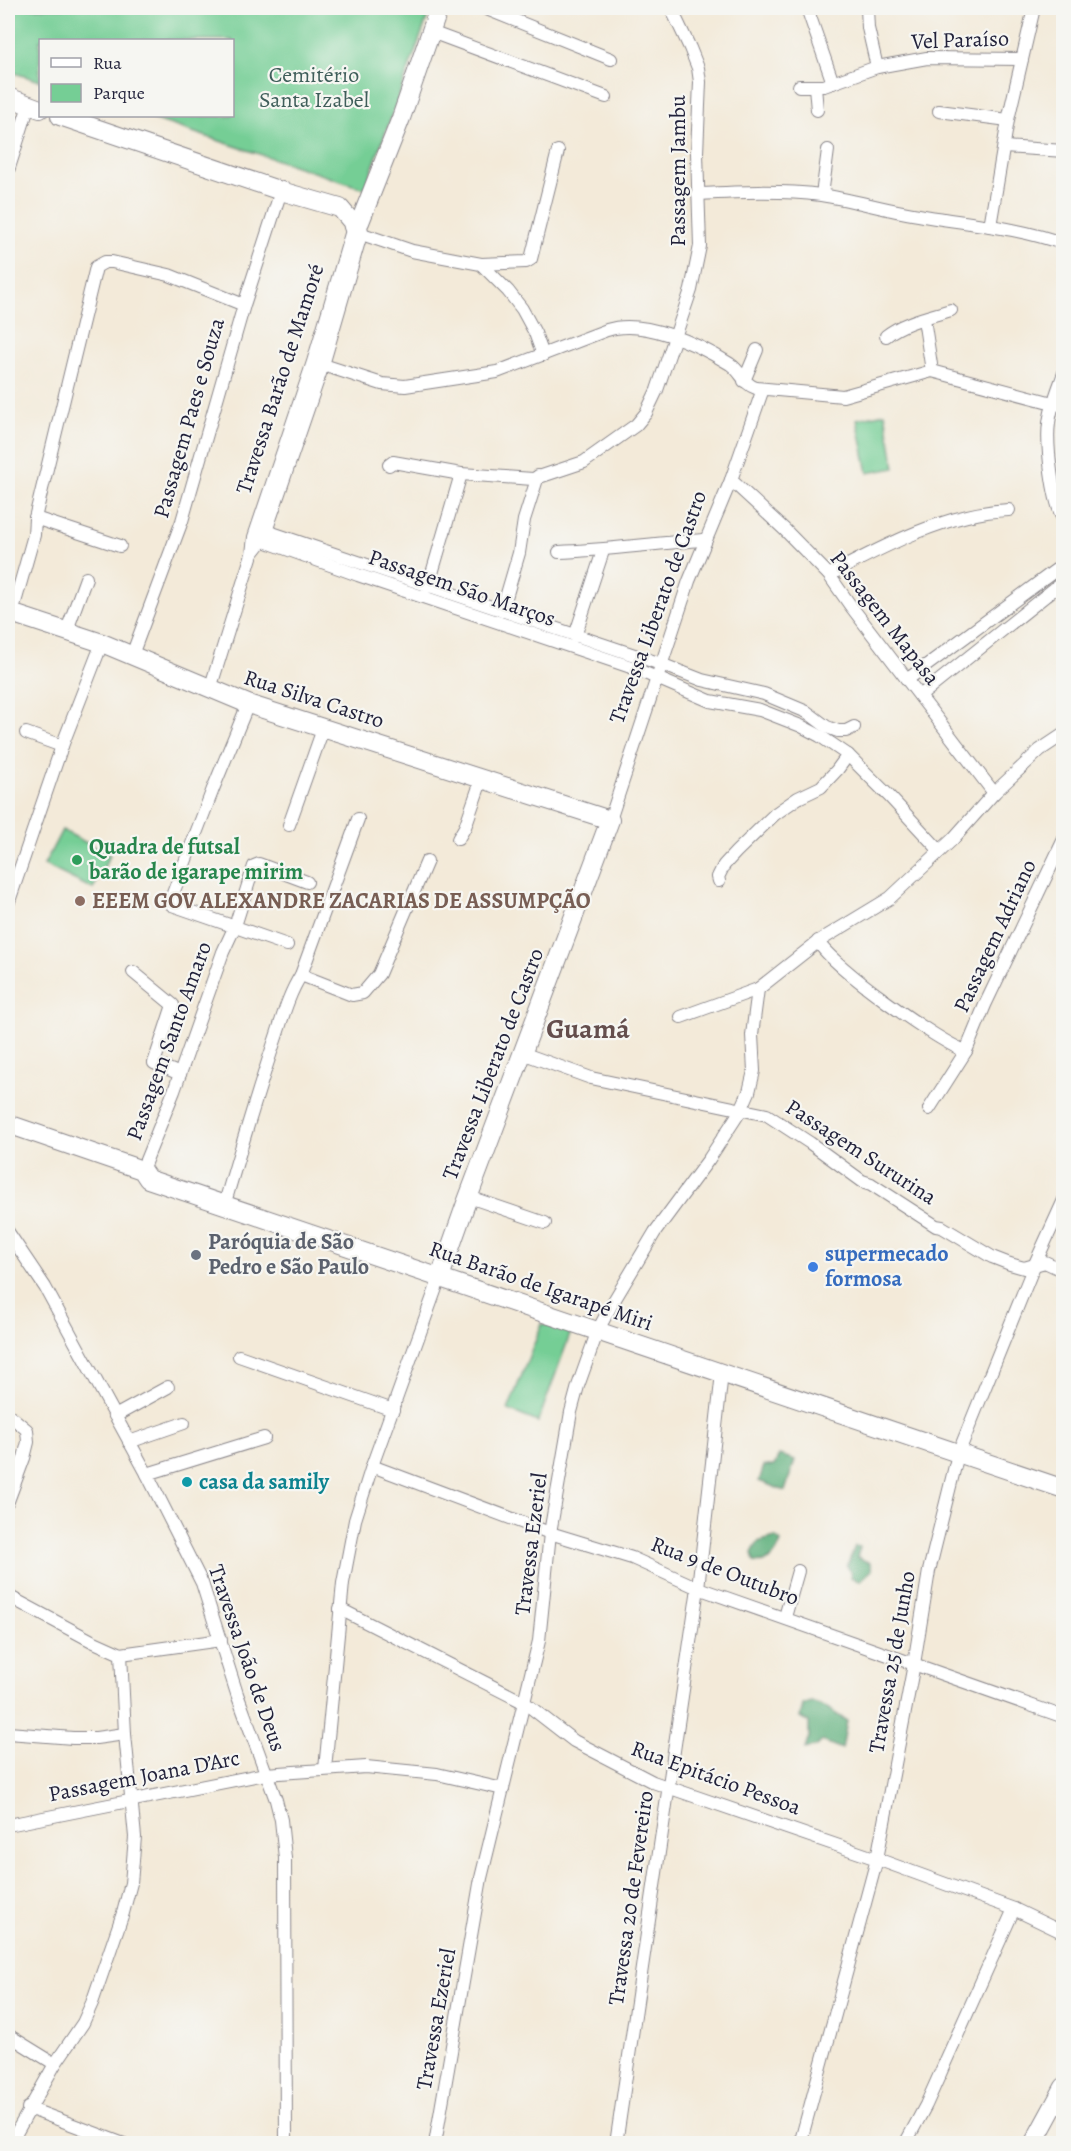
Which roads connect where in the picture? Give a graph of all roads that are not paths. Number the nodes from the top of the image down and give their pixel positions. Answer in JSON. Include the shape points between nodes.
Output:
{"nodes":[{"id":1,"x":439,"y":8,"type":"edge"},
{"id":2,"x":483,"y":8,"type":"edge"},
{"id":3,"x":671,"y":8,"type":"edge"},
{"id":4,"x":807,"y":8,"type":"edge"},
{"id":5,"x":867,"y":8,"type":"edge"},
{"id":6,"x":1034,"y":8,"type":"edge"},
{"id":7,"x":430,"y":32,"type":"junction"},
{"id":8,"x":611,"y":59,"type":"dead end"},
{"id":9,"x":1022,"y":59,"type":"junction"},
{"id":10,"x":871,"y":70,"type":"junction"},
{"id":11,"x":832,"y":83,"type":"junction"},
{"id":12,"x":799,"y":86,"type":"dead end"},
{"id":13,"x":815,"y":87,"type":"junction"},
{"id":14,"x":8,"y":97,"type":"edge"},
{"id":15,"x":606,"y":97,"type":"dead end"},
{"id":16,"x":35,"y":107,"type":"edge"},
{"id":17,"x":817,"y":110,"type":"dead end"},
{"id":18,"x":939,"y":111,"type":"dead end"},
{"id":19,"x":63,"y":117,"type":"edge"},
{"id":20,"x":1008,"y":120,"type":"junction"},
{"id":21,"x":1004,"y":147,"type":"junction"},
{"id":22,"x":828,"y":150,"type":"dead end"},
{"id":23,"x":558,"y":151,"type":"dead end"},
{"id":24,"x":1064,"y":151,"type":"edge"},
{"id":25,"x":8,"y":171,"type":"edge"},
{"id":26,"x":281,"y":191,"type":"junction"},
{"id":27,"x":371,"y":192,"type":"junction"},
{"id":28,"x":698,"y":194,"type":"junction"},
{"id":29,"x":822,"y":195,"type":"junction"},
{"id":30,"x":328,"y":203,"type":"junction"},
{"id":31,"x":990,"y":226,"type":"junction"},
{"id":32,"x":358,"y":228,"type":"junction"},
{"id":33,"x":1064,"y":244,"type":"edge"},
{"id":34,"x":481,"y":264,"type":"junction"},
{"id":35,"x":244,"y":305,"type":"junction"},
{"id":36,"x":951,"y":310,"type":"dead end"},
{"id":37,"x":924,"y":319,"type":"junction"},
{"id":38,"x":886,"y":336,"type":"dead end"},
{"id":39,"x":674,"y":337,"type":"junction"},
{"id":40,"x":757,"y":350,"type":"dead end"},
{"id":41,"x":543,"y":355,"type":"junction"},
{"id":42,"x":318,"y":364,"type":"junction"},
{"id":43,"x":932,"y":371,"type":"junction"},
{"id":44,"x":1064,"y":373,"type":"edge"},
{"id":45,"x":744,"y":381,"type":"junction"},
{"id":46,"x":763,"y":389,"type":"junction"},
{"id":47,"x":1058,"y":405,"type":"edge"},
{"id":48,"x":389,"y":465,"type":"dead end"},
{"id":49,"x":461,"y":474,"type":"junction"},
{"id":50,"x":538,"y":476,"type":"junction"},
{"id":51,"x":731,"y":480,"type":"junction"},
{"id":52,"x":1009,"y":510,"type":"dead end"},
{"id":53,"x":35,"y":518,"type":"junction"},
{"id":54,"x":1064,"y":520,"type":"edge"},
{"id":55,"x":261,"y":534,"type":"junction"},
{"id":56,"x":704,"y":540,"type":"junction"},
{"id":57,"x":120,"y":546,"type":"dead end"},
{"id":58,"x":603,"y":550,"type":"junction"},
{"id":59,"x":560,"y":552,"type":"dead end"},
{"id":60,"x":1064,"y":564,"type":"edge"},
{"id":61,"x":829,"y":575,"type":"junction"},
{"id":62,"x":86,"y":578,"type":"dead end"},
{"id":63,"x":1064,"y":581,"type":"edge"},
{"id":64,"x":428,"y":587,"type":"junction"},
{"id":65,"x":502,"y":611,"type":"junction"},
{"id":66,"x":10,"y":613,"type":"edge"},
{"id":67,"x":67,"y":630,"type":"junction"},
{"id":68,"x":575,"y":636,"type":"junction"},
{"id":69,"x":102,"y":643,"type":"junction"},
{"id":70,"x":132,"y":655,"type":"junction"},
{"id":71,"x":661,"y":664,"type":"junction"},
{"id":72,"x":656,"y":678,"type":"junction"},
{"id":73,"x":914,"y":687,"type":"junction"},
{"id":74,"x":210,"y":689,"type":"junction"},
{"id":75,"x":248,"y":704,"type":"junction"},
{"id":76,"x":854,"y":727,"type":"dead end"},
{"id":77,"x":323,"y":729,"type":"junction"},
{"id":78,"x":26,"y":733,"type":"dead end"},
{"id":79,"x":1064,"y":734,"type":"edge"},
{"id":80,"x":62,"y":746,"type":"junction"},
{"id":81,"x":848,"y":755,"type":"junction"},
{"id":82,"x":482,"y":778,"type":"junction"},
{"id":83,"x":994,"y":792,"type":"junction"},
{"id":84,"x":358,"y":819,"type":"dead end"},
{"id":85,"x":610,"y":820,"type":"junction"},
{"id":86,"x":289,"y":825,"type":"dead end"},
{"id":87,"x":458,"y":839,"type":"dead end"},
{"id":88,"x":1064,"y":839,"type":"edge"},
{"id":89,"x":940,"y":852,"type":"junction"},
{"id":90,"x":427,"y":861,"type":"dead end"},
{"id":91,"x":719,"y":880,"type":"dead end"},
{"id":92,"x":307,"y":882,"type":"dead end"},
{"id":93,"x":8,"y":904,"type":"edge"},
{"id":94,"x":235,"y":926,"type":"junction"},
{"id":95,"x":818,"y":941,"type":"junction"},
{"id":96,"x":287,"y":945,"type":"dead end"},
{"id":97,"x":133,"y":972,"type":"dead end"},
{"id":98,"x":301,"y":975,"type":"junction"},
{"id":99,"x":758,"y":989,"type":"junction"},
{"id":100,"x":681,"y":1017,"type":"dead end"},
{"id":101,"x":966,"y":1051,"type":"junction"},
{"id":102,"x":522,"y":1053,"type":"junction"},
{"id":103,"x":180,"y":1074,"type":"junction"},
{"id":104,"x":929,"y":1109,"type":"dead end"},
{"id":105,"x":741,"y":1110,"type":"junction"},
{"id":106,"x":8,"y":1124,"type":"edge"},
{"id":107,"x":142,"y":1170,"type":"junction"},
{"id":108,"x":469,"y":1197,"type":"junction"},
{"id":109,"x":1063,"y":1201,"type":"edge"},
{"id":110,"x":224,"y":1206,"type":"junction"},
{"id":111,"x":545,"y":1223,"type":"dead end"},
{"id":112,"x":8,"y":1232,"type":"edge"},
{"id":113,"x":1034,"y":1266,"type":"junction"},
{"id":114,"x":1064,"y":1271,"type":"edge"},
{"id":115,"x":440,"y":1277,"type":"junction"},
{"id":116,"x":598,"y":1330,"type":"junction"},
{"id":117,"x":239,"y":1356,"type":"dead end"},
{"id":118,"x":722,"y":1373,"type":"junction"},
{"id":119,"x":168,"y":1388,"type":"dead end"},
{"id":120,"x":393,"y":1410,"type":"junction"},
{"id":121,"x":8,"y":1414,"type":"edge"},
{"id":122,"x":115,"y":1416,"type":"junction"},
{"id":123,"x":183,"y":1423,"type":"dead end"},
{"id":124,"x":264,"y":1438,"type":"dead end"},
{"id":125,"x":129,"y":1442,"type":"junction"},
{"id":126,"x":958,"y":1454,"type":"junction"},
{"id":127,"x":372,"y":1466,"type":"junction"},
{"id":128,"x":147,"y":1474,"type":"junction"},
{"id":129,"x":1064,"y":1489,"type":"edge"},
{"id":130,"x":8,"y":1501,"type":"edge"},
{"id":131,"x":550,"y":1533,"type":"junction"},
{"id":132,"x":798,"y":1571,"type":"dead end"},
{"id":133,"x":698,"y":1588,"type":"junction"},
{"id":134,"x":8,"y":1596,"type":"edge"},
{"id":135,"x":340,"y":1609,"type":"junction"},
{"id":136,"x":785,"y":1617,"type":"junction"},
{"id":137,"x":220,"y":1640,"type":"junction"},
{"id":138,"x":121,"y":1653,"type":"junction"},
{"id":139,"x":914,"y":1664,"type":"junction"},
{"id":140,"x":525,"y":1703,"type":"junction"},
{"id":141,"x":1064,"y":1717,"type":"edge"},
{"id":142,"x":8,"y":1733,"type":"edge"},
{"id":143,"x":125,"y":1734,"type":"junction"},
{"id":144,"x":325,"y":1769,"type":"junction"},
{"id":145,"x":265,"y":1773,"type":"junction"},
{"id":146,"x":668,"y":1787,"type":"junction"},
{"id":147,"x":503,"y":1789,"type":"junction"},
{"id":148,"x":133,"y":1802,"type":"junction"},
{"id":149,"x":8,"y":1825,"type":"edge"},
{"id":150,"x":877,"y":1859,"type":"junction"},
{"id":151,"x":1014,"y":1910,"type":"junction"},
{"id":152,"x":1064,"y":1934,"type":"edge"},
{"id":153,"x":8,"y":2036,"type":"edge"},
{"id":154,"x":55,"y":2064,"type":"junction"},
{"id":155,"x":1064,"y":2087,"type":"edge"},
{"id":156,"x":28,"y":2108,"type":"junction"},
{"id":157,"x":10,"y":2144,"type":"edge"},
{"id":158,"x":124,"y":2144,"type":"edge"},
{"id":159,"x":286,"y":2144,"type":"edge"},
{"id":160,"x":435,"y":2144,"type":"edge"},
{"id":161,"x":616,"y":2144,"type":"edge"},
{"id":162,"x":800,"y":2144,"type":"edge"},
{"id":163,"x":905,"y":2144,"type":"edge"},
{"id":164,"x":1033,"y":2144,"type":"edge"}],
"edges":[{"from":1,"to":7,"type":"street","name":"Travessa Barão de Mamoré"},
{"from":2,"to":8,"type":"street"},
{"from":3,"to":28,"type":"street","name":"Passagem Jambu","via":[[698,68]]},
{"from":4,"to":11,"type":"street"},
{"from":5,"to":10,"type":"street"},
{"from":6,"to":9,"type":"street"},
{"from":7,"to":15,"type":"street"},
{"from":7,"to":27,"type":"street","name":"Travessa Barão de Mamoré"},
{"from":9,"to":10,"type":"street","name":"Vel Paraíso","via":[[927,58]]},
{"from":9,"to":20,"type":"street"},
{"from":10,"to":11,"type":"street","name":"Vel Paraíso"},
{"from":11,"to":13,"type":"street","name":"Vel Paraíso"},
{"from":12,"to":13,"type":"street","name":"Vel Paraíso"},
{"from":13,"to":17,"type":"street"},
{"from":14,"to":16,"type":"street"},
{"from":16,"to":25,"type":"street"},
{"from":18,"to":20,"type":"street"},
{"from":19,"to":26,"type":"street"},
{"from":20,"to":21,"type":"street"},
{"from":21,"to":24,"type":"street"},
{"from":21,"to":31,"type":"street"},
{"from":22,"to":29,"type":"street"},
{"from":23,"to":34,"type":"street","via":[[531,259]]},
{"from":26,"to":30,"type":"street"},
{"from":26,"to":35,"type":"street","name":"Passagem Paes e Souza"},
{"from":27,"to":30,"type":"street","via":[[350,203]]},
{"from":27,"to":32,"type":"street","name":"Travessa Barão de Mamoré"},
{"from":28,"to":29,"type":"street"},
{"from":28,"to":39,"type":"street","name":"Passagem Jambu","via":[[700,236],[696,269]]},
{"from":29,"to":31,"type":"street"},
{"from":30,"to":32,"type":"street","via":[[340,208]]},
{"from":31,"to":33,"type":"street"},
{"from":32,"to":34,"type":"street","via":[[412,251]]},
{"from":32,"to":42,"type":"street","name":"Travessa Barão de Mamoré"},
{"from":34,"to":41,"type":"street","via":[[522,309]]},
{"from":35,"to":53,"type":"street","via":[[169,275],[105,262],[96,267]]},
{"from":35,"to":70,"type":"street","name":"Passagem Paes e Souza","via":[[182,521]]},
{"from":36,"to":37,"type":"street"},
{"from":37,"to":38,"type":"street"},
{"from":37,"to":43,"type":"street"},
{"from":39,"to":41,"type":"street","via":[[635,327],[615,327]]},
{"from":39,"to":45,"type":"street","via":[[731,365]]},
{"from":39,"to":50,"type":"street","name":"Passagem Jambu","via":[[654,397],[636,425],[584,462]]},
{"from":40,"to":45,"type":"street"},
{"from":41,"to":42,"type":"street","via":[[497,372],[405,386],[382,384]]},
{"from":42,"to":55,"type":"street","name":"Travessa Barão de Mamoré"},
{"from":43,"to":46,"type":"street","via":[[843,396]]},
{"from":43,"to":47,"type":"street"},
{"from":44,"to":47,"type":"street"},
{"from":45,"to":46,"type":"street"},
{"from":46,"to":51,"type":"street","name":"Travessa Liberato de Castro"},
{"from":47,"to":54,"type":"street","via":[[1048,425],[1056,505]]},
{"from":48,"to":49,"type":"street","name":"Passagem Jambu","via":[[393,462]]},
{"from":49,"to":50,"type":"street","name":"Passagem Jambu","via":[[532,479]]},
{"from":49,"to":64,"type":"street"},
{"from":50,"to":65,"type":"street"},
{"from":51,"to":56,"type":"street","name":"Travessa Liberato de Castro"},
{"from":51,"to":61,"type":"street","name":"Passagem Mapasa"},
{"from":52,"to":61,"type":"street","via":[[933,527]]},
{"from":53,"to":57,"type":"street"},
{"from":53,"to":66,"type":"street","via":[[34,535]]},
{"from":55,"to":64,"type":"street","name":"Passagem São Marços"},
{"from":55,"to":72,"type":"street","name":"Passagem São Marços","via":[[358,575]]},
{"from":55,"to":74,"type":"street","name":"Travessa Barão de Mamoré"},
{"from":56,"to":58,"type":"street"},
{"from":56,"to":71,"type":"street","name":"Travessa Liberato de Castro"},
{"from":58,"to":59,"type":"street"},
{"from":58,"to":68,"type":"street"},
{"from":60,"to":73,"type":"street"},
{"from":61,"to":73,"type":"street","name":"Passagem Mapasa"},
{"from":62,"to":67,"type":"street"},
{"from":63,"to":73,"type":"street"},
{"from":64,"to":65,"type":"street","name":"Passagem São Marços"},
{"from":65,"to":68,"type":"street","name":"Passagem São Marços"},
{"from":66,"to":67,"type":"street","name":"Rua Silva Castro"},
{"from":67,"to":69,"type":"street","name":"Rua Silva Castro"},
{"from":68,"to":71,"type":"street","name":"Passagem São Marços"},
{"from":69,"to":70,"type":"street","name":"Rua Silva Castro"},
{"from":69,"to":80,"type":"street"},
{"from":70,"to":74,"type":"street","name":"Rua Silva Castro"},
{"from":71,"to":72,"type":"street","name":"Travessa Liberato de Castro"},
{"from":71,"to":76,"type":"street","name":"Passagem São Marços","via":[[702,680],[771,696],[838,731]]},
{"from":72,"to":81,"type":"street","name":"Passagem São Marços","via":[[710,700],[760,710],[801,726]]},
{"from":72,"to":85,"type":"street","name":"Travessa Liberato de Castro"},
{"from":73,"to":83,"type":"street","name":"Passagem Mapasa"},
{"from":74,"to":75,"type":"street","name":"Rua Silva Castro"},
{"from":75,"to":77,"type":"street","name":"Rua Silva Castro"},
{"from":75,"to":94,"type":"street","name":"Passagem Santo Amaro","via":[[171,901]]},
{"from":77,"to":82,"type":"street","name":"Rua Silva Castro"},
{"from":77,"to":86,"type":"street"},
{"from":78,"to":80,"type":"street"},
{"from":79,"to":83,"type":"street"},
{"from":80,"to":93,"type":"street"},
{"from":81,"to":89,"type":"street","name":"Passagem São Marços"},
{"from":81,"to":91,"type":"street","via":[[821,787],[775,813],[724,866]]},
{"from":82,"to":85,"type":"street","name":"Rua Silva Castro"},
{"from":82,"to":87,"type":"street"},
{"from":83,"to":89,"type":"street"},
{"from":84,"to":98,"type":"street"},
{"from":85,"to":102,"type":"street","name":"Travessa Liberato de Castro"},
{"from":88,"to":101,"type":"street","name":"Passagem Adriano"},
{"from":89,"to":95,"type":"street","via":[[890,898]]},
{"from":90,"to":98,"type":"street","via":[[379,974],[363,993],[352,995]]},
{"from":92,"to":94,"type":"street","name":"Passagem Santo Amaro","via":[[256,865]]},
{"from":94,"to":96,"type":"street","name":"Passagem Santo Amaro"},
{"from":94,"to":103,"type":"street","name":"Passagem Santo Amaro"},
{"from":95,"to":99,"type":"street"},
{"from":95,"to":101,"type":"street","name":"Passagem Adriano","via":[[841,967],[870,989],[948,1044]]},
{"from":97,"to":103,"type":"street","via":[[173,1005],[154,1064]]},
{"from":98,"to":110,"type":"street","via":[[293,987],[258,1089]]},
{"from":99,"to":100,"type":"street"},
{"from":99,"to":105,"type":"street","name":"Travessa Ezeriel","via":[[752,1035],[753,1071]]},
{"from":101,"to":104,"type":"street","name":"Passagem Adriano"},
{"from":102,"to":105,"type":"street","name":"Passagem Sururina","via":[[591,1078]]},
{"from":102,"to":108,"type":"street","name":"Travessa Liberato de Castro"},
{"from":103,"to":107,"type":"street","name":"Passagem Santo Amaro"},
{"from":105,"to":113,"type":"street","name":"Passagem Sururina","via":[[767,1115],[862,1181],[992,1257],[1024,1268]]},
{"from":105,"to":116,"type":"street","name":"Travessa Ezeriel","via":[[655,1232]]},
{"from":106,"to":107,"type":"street","name":"Rua Barão de Igarapé Miri"},
{"from":107,"to":110,"type":"street","name":"Rua Barão de Igarapé Miri","via":[[148,1179]]},
{"from":108,"to":111,"type":"street"},
{"from":108,"to":115,"type":"street","name":"Travessa Liberato de Castro"},
{"from":109,"to":113,"type":"street","name":"Travessa 25 de Junho"},
{"from":110,"to":115,"type":"street","name":"Rua Barão de Igarapé Miri"},
{"from":112,"to":122,"type":"street","name":"Travessa João de Deus","via":[[45,1287]]},
{"from":113,"to":114,"type":"street","name":"Passagem Sururina","via":[[1048,1263]]},
{"from":113,"to":126,"type":"street","name":"Travessa 25 de Junho"},
{"from":115,"to":116,"type":"street","name":"Rua Barão de Igarapé Miri"},
{"from":115,"to":120,"type":"street","name":"Travessa Liberato de Castro"},
{"from":116,"to":118,"type":"street","name":"Rua Barão de Igarapé Miri"},
{"from":116,"to":131,"type":"street","name":"Travessa Ezeriel","via":[[571,1412]]},
{"from":117,"to":120,"type":"street"},
{"from":118,"to":126,"type":"street","name":"Rua Barão de Igarapé Miri"},
{"from":118,"to":133,"type":"street","name":"Travessa 20 de Fevereiro"},
{"from":119,"to":122,"type":"street"},
{"from":120,"to":127,"type":"street","name":"Travessa Liberato de Castro"},
{"from":121,"to":130,"type":"street","via":[[27,1430],[28,1442]]},
{"from":122,"to":125,"type":"street","name":"Travessa João de Deus"},
{"from":123,"to":125,"type":"street"},
{"from":124,"to":128,"type":"street"},
{"from":125,"to":128,"type":"street","name":"Travessa João de Deus"},
{"from":126,"to":129,"type":"street","name":"Rua Barão de Igarapé Miri"},
{"from":126,"to":139,"type":"street","name":"Travessa 25 de Junho","via":[[929,1571]]},
{"from":127,"to":131,"type":"street","name":"Rua 9 de Outubro"},
{"from":127,"to":135,"type":"street","name":"Travessa Liberato de Castro","via":[[351,1538]]},
{"from":128,"to":137,"type":"street","name":"Travessa João de Deus","via":[[202,1583]]},
{"from":131,"to":133,"type":"street","name":"Rua 9 de Outubro","via":[[632,1558]]},
{"from":131,"to":140,"type":"street","name":"Travessa Ezeriel","via":[[542,1628]]},
{"from":132,"to":136,"type":"street"},
{"from":133,"to":136,"type":"street","name":"Rua 9 de Outubro"},
{"from":133,"to":146,"type":"street","name":"Travessa 20 de Fevereiro"},
{"from":134,"to":138,"type":"street"},
{"from":135,"to":140,"type":"street","name":"Rua Epitácio Pessoa"},
{"from":135,"to":144,"type":"street","name":"Travessa Liberato de Castro"},
{"from":136,"to":139,"type":"street","name":"Rua 9 de Outubro"},
{"from":137,"to":138,"type":"street"},
{"from":137,"to":145,"type":"street","name":"Travessa João de Deus"},
{"from":138,"to":143,"type":"street"},
{"from":139,"to":141,"type":"street","name":"Rua 9 de Outubro"},
{"from":139,"to":150,"type":"street","name":"Travessa 25 de Junho"},
{"from":140,"to":146,"type":"street","name":"Rua Epitácio Pessoa","via":[[574,1741]]},
{"from":140,"to":147,"type":"street","name":"Travessa Ezeriel"},
{"from":142,"to":143,"type":"street","via":[[84,1738]]},
{"from":143,"to":148,"type":"street"},
{"from":144,"to":145,"type":"street","name":"Passagem Joana D’Arc"},
{"from":144,"to":147,"type":"street","name":"Passagem Joana D’Arc","via":[[366,1767],[437,1774]]},
{"from":145,"to":148,"type":"street","name":"Passagem Joana D’Arc"},
{"from":145,"to":159,"type":"street","name":"Travessa João de Deus","via":[[282,1820],[284,1838]]},
{"from":146,"to":150,"type":"street","name":"Rua Epitácio Pessoa"},
{"from":146,"to":161,"type":"street","name":"Travessa 20 de Fevereiro"},
{"from":147,"to":160,"type":"street","name":"Travessa Ezeriel","via":[[481,1878]]},
{"from":148,"to":149,"type":"street","name":"Passagem Joana D’Arc"},
{"from":148,"to":154,"type":"street","via":[[135,1854],[123,1913],[83,2023]]},
{"from":150,"to":151,"type":"street","name":"Rua Epitácio Pessoa"},
{"from":150,"to":162,"type":"street","name":"Travessa 25 de Junho"},
{"from":151,"to":152,"type":"street","name":"Rua Epitácio Pessoa"},
{"from":151,"to":163,"type":"street"},
{"from":153,"to":154,"type":"street"},
{"from":154,"to":156,"type":"street"},
{"from":155,"to":164,"type":"street"},
{"from":156,"to":157,"type":"street"},
{"from":156,"to":158,"type":"street"}]}
